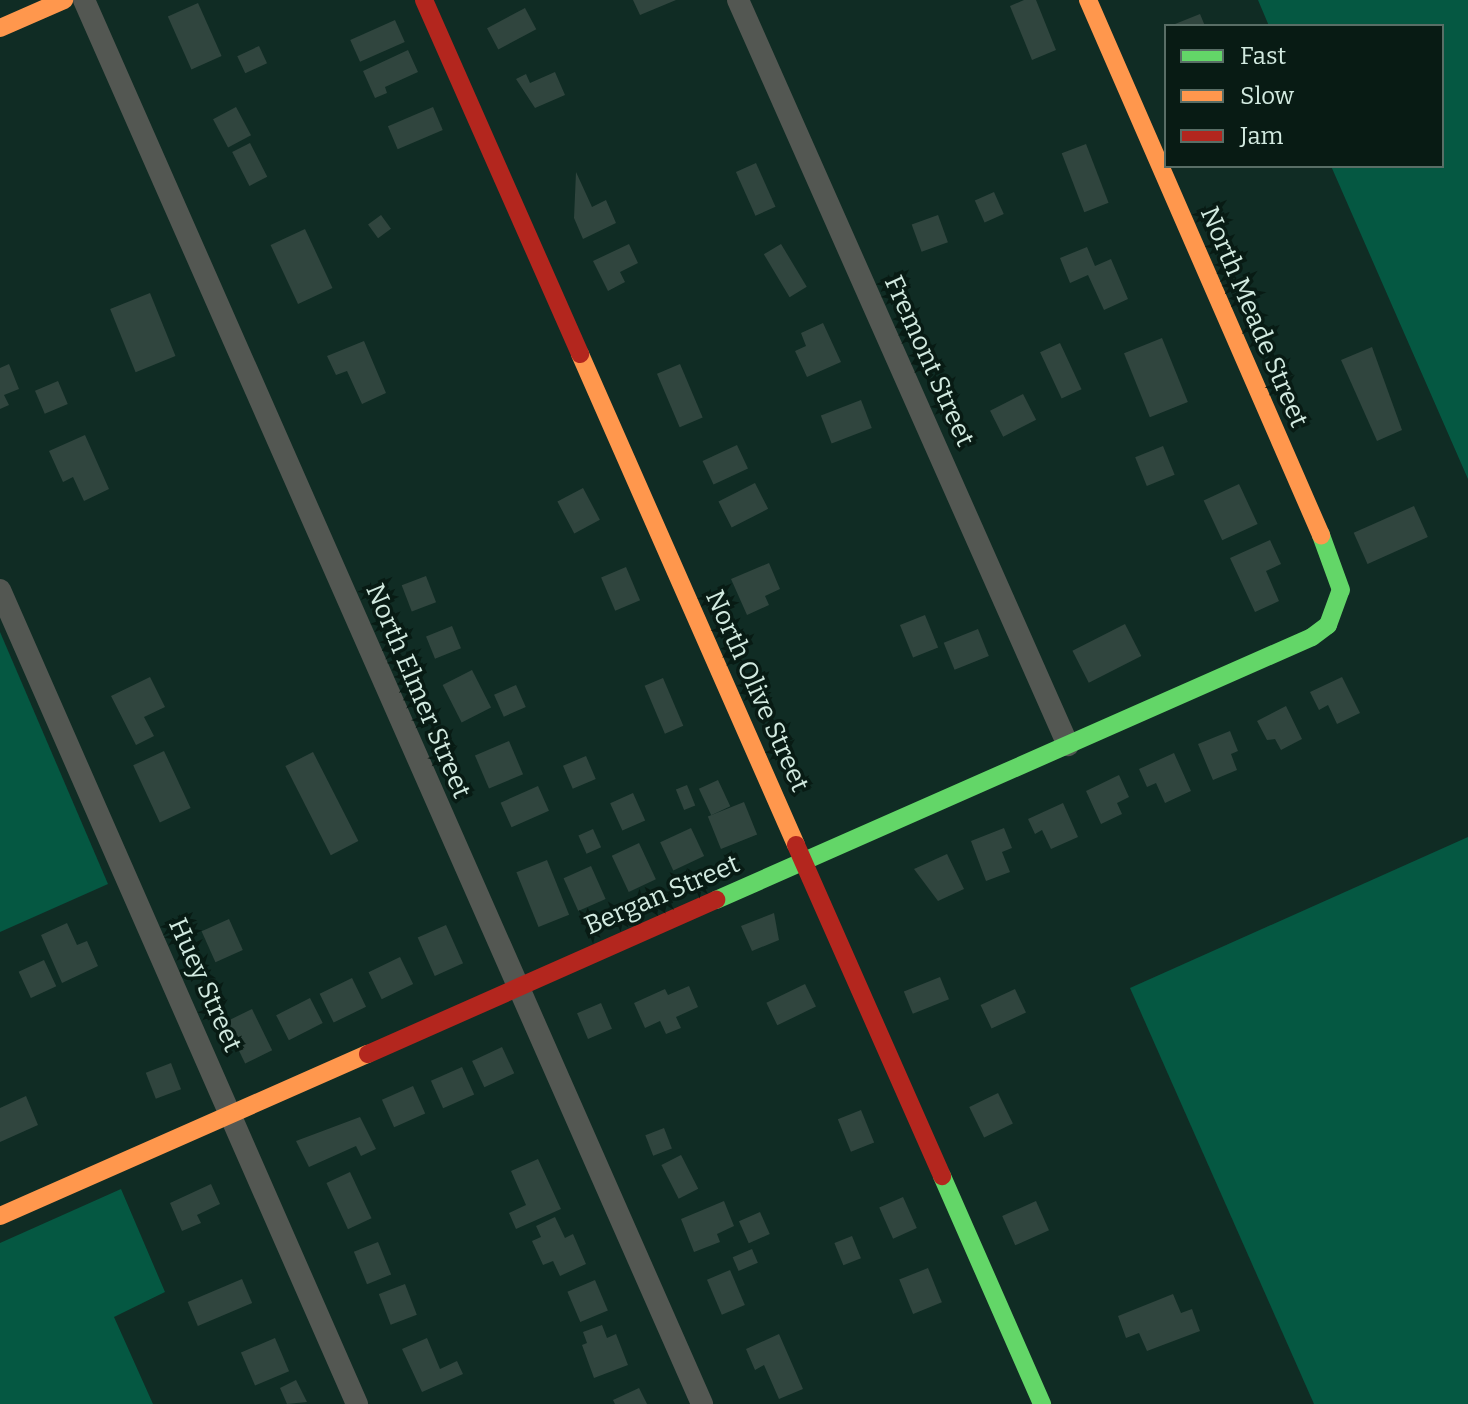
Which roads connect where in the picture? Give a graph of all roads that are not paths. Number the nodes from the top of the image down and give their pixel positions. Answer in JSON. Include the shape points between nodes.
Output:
{"nodes":[{"id":1,"x":64,"y":0,"type":"edge"},
{"id":2,"x":84,"y":0,"type":"edge"},
{"id":3,"x":424,"y":0,"type":"edge"},
{"id":4,"x":738,"y":0,"type":"edge"},
{"id":5,"x":1088,"y":0,"type":"edge"},
{"id":6,"x":0,"y":28,"type":"edge"},
{"id":7,"x":0,"y":590,"type":"edge"},
{"id":8,"x":1337,"y":613,"type":"joint"},
{"id":9,"x":1068,"y":745,"type":"junction"},
{"id":10,"x":803,"y":862,"type":"junction"},
{"id":11,"x":517,"y":986,"type":"junction"},
{"id":12,"x":231,"y":1113,"type":"junction"},
{"id":13,"x":0,"y":1216,"type":"edge"},
{"id":14,"x":357,"y":1404,"type":"edge"},
{"id":15,"x":702,"y":1404,"type":"edge"},
{"id":16,"x":1042,"y":1404,"type":"edge"}],
"edges":[{"from":1,"to":6,"type":"street"},
{"from":2,"to":11,"type":"street","name":"North Elmer Street"},
{"from":3,"to":10,"type":"street","name":"North Olive Street"},
{"from":4,"to":9,"type":"street","name":"Fremont Street"},
{"from":5,"to":8,"type":"street","name":"North Meade Street","via":[[1330,556],[1341,590]]},
{"from":7,"to":12,"type":"street","name":"Huey Street"},
{"from":8,"to":9,"type":"street","name":"Bergan Street","via":[[1312,637]]},
{"from":9,"to":10,"type":"street","name":"Bergan Street"},
{"from":10,"to":11,"type":"street","name":"Bergan Street"},
{"from":10,"to":16,"type":"street","name":"North Olive Street"},
{"from":11,"to":12,"type":"street","name":"Bergan Street"},
{"from":11,"to":15,"type":"street","name":"North Elmer Street"},
{"from":12,"to":13,"type":"street","name":"Bergan Street"},
{"from":12,"to":14,"type":"street","name":"Huey Street"}]}
